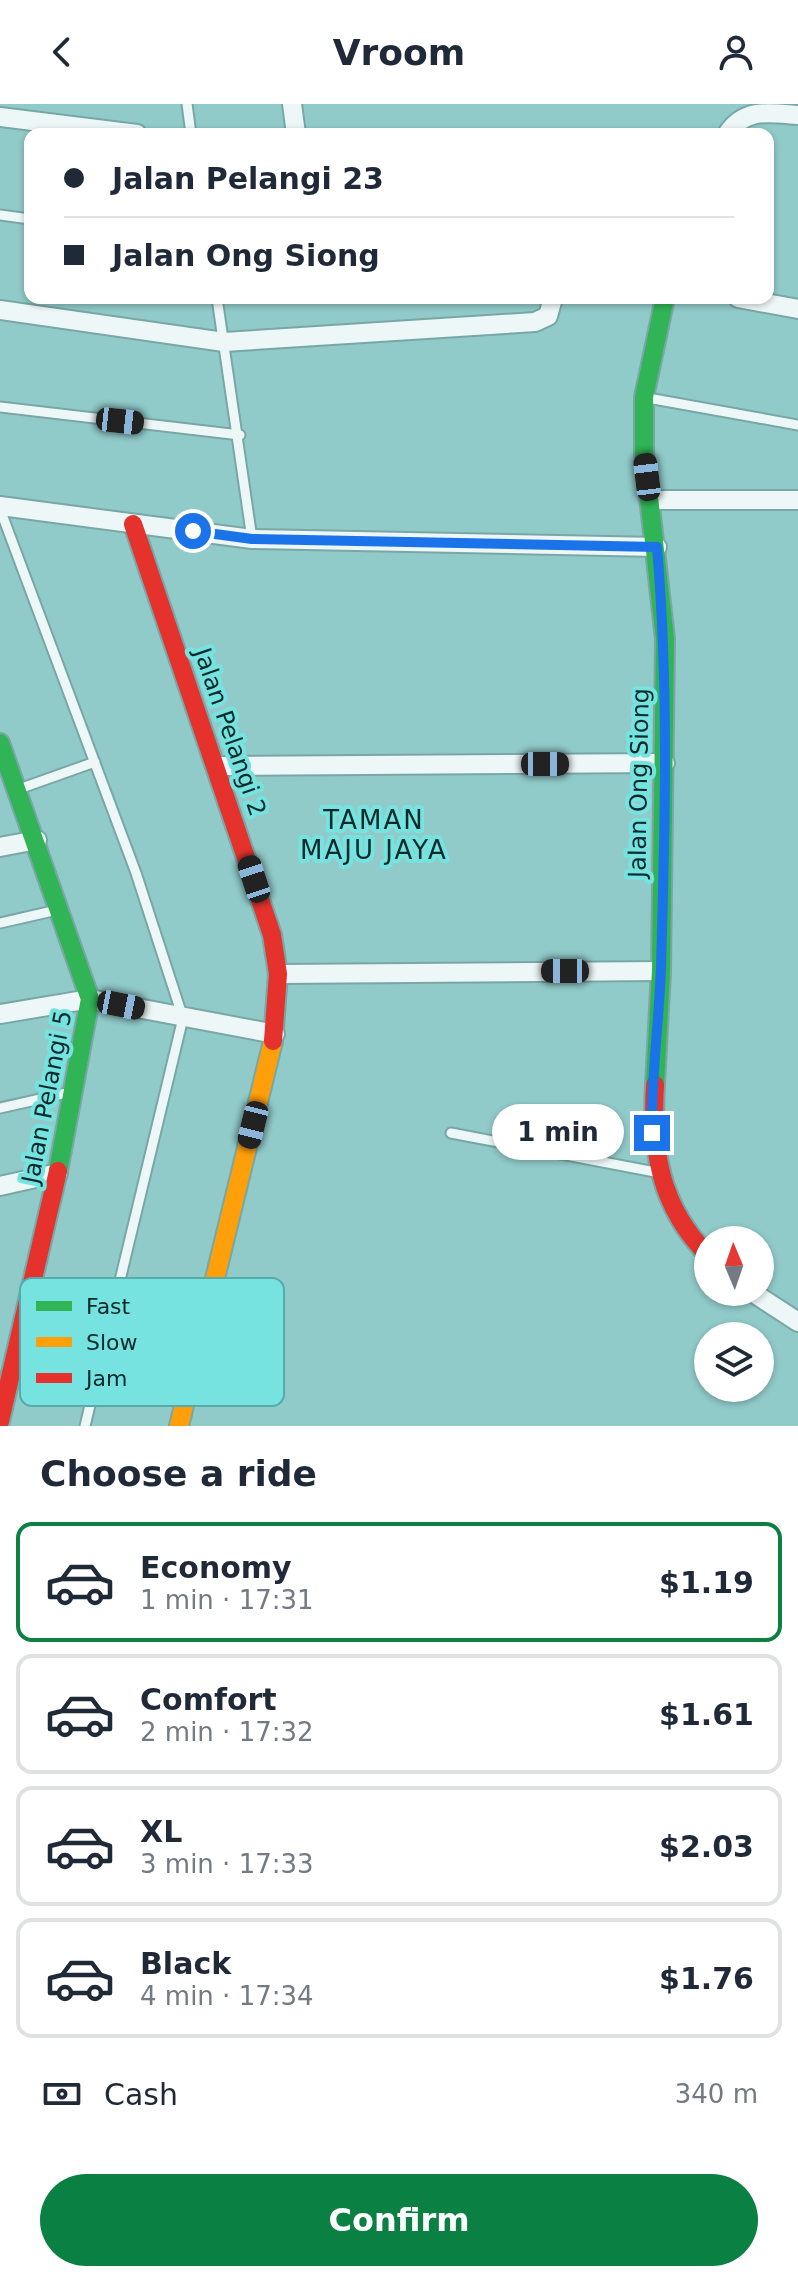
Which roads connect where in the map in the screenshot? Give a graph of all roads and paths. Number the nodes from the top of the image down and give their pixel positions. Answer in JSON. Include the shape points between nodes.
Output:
{"nodes":[{"id":1,"x":187,"y":104,"type":"edge"},
{"id":2,"x":292,"y":104,"type":"edge"},
{"id":3,"x":39,"y":113,"type":"edge"},
{"id":4,"x":798,"y":115,"type":"edge"},
{"id":5,"x":0,"y":117,"type":"edge"},
{"id":6,"x":109,"y":128,"type":"edge"},
{"id":7,"x":190,"y":128,"type":"edge"},
{"id":8,"x":295,"y":128,"type":"edge"},
{"id":9,"x":733,"y":128,"type":"edge"},
{"id":10,"x":0,"y":215,"type":"edge"},
{"id":11,"x":24,"y":218,"type":"edge"},
{"id":12,"x":218,"y":304,"type":"edge"},
{"id":13,"x":551,"y":304,"type":"edge"},
{"id":14,"x":664,"y":304,"type":"edge"},
{"id":15,"x":771,"y":304,"type":"edge"},
{"id":16,"x":798,"y":309,"type":"edge"},
{"id":17,"x":0,"y":310,"type":"edge"},
{"id":18,"x":224,"y":342,"type":"junction"},
{"id":19,"x":644,"y":397,"type":"junction"},
{"id":20,"x":0,"y":407,"type":"edge"},
{"id":21,"x":798,"y":425,"type":"edge"},
{"id":22,"x":240,"y":435,"type":"junction"},
{"id":23,"x":650,"y":500,"type":"junction"},
{"id":24,"x":798,"y":500,"type":"edge"},
{"id":25,"x":0,"y":508,"type":"edge"},
{"id":26,"x":133,"y":524,"type":"junction"},
{"id":27,"x":252,"y":539,"type":"junction"},
{"id":28,"x":657,"y":547,"type":"junction"},
{"id":29,"x":0,"y":743,"type":"edge"},
{"id":30,"x":95,"y":762,"type":"junction"},
{"id":31,"x":665,"y":763,"type":"junction"},
{"id":32,"x":4,"y":766,"type":"edge"},
{"id":33,"x":217,"y":766,"type":"junction"},
{"id":34,"x":18,"y":789,"type":"junction"},
{"id":35,"x":37,"y":840,"type":"junction"},
{"id":36,"x":0,"y":847,"type":"edge"},
{"id":37,"x":60,"y":909,"type":"junction"},
{"id":38,"x":0,"y":923,"type":"edge"},
{"id":39,"x":661,"y":971,"type":"junction"},
{"id":40,"x":278,"y":974,"type":"junction"},
{"id":41,"x":90,"y":999,"type":"junction"},
{"id":42,"x":0,"y":1014,"type":"edge"},
{"id":43,"x":183,"y":1018,"type":"junction"},
{"id":44,"x":275,"y":1034,"type":"junction"},
{"id":45,"x":74,"y":1091,"type":"junction"},
{"id":46,"x":0,"y":1108,"type":"edge"},
{"id":47,"x":451,"y":1133,"type":"dead end"},
{"id":48,"x":659,"y":1172,"type":"junction"},
{"id":49,"x":58,"y":1173,"type":"junction"},
{"id":50,"x":0,"y":1186,"type":"edge"},
{"id":51,"x":694,"y":1241,"type":"edge"},
{"id":52,"x":33,"y":1278,"type":"edge"},
{"id":53,"x":121,"y":1278,"type":"edge"},
{"id":54,"x":215,"y":1278,"type":"edge"},
{"id":55,"x":773,"y":1306,"type":"edge"},
{"id":56,"x":798,"y":1322,"type":"edge"},
{"id":57,"x":20,"y":1335,"type":"edge"},
{"id":58,"x":90,"y":1406,"type":"edge"},
{"id":59,"x":184,"y":1406,"type":"edge"},
{"id":60,"x":0,"y":1421,"type":"edge"},
{"id":61,"x":85,"y":1426,"type":"edge"},
{"id":62,"x":179,"y":1426,"type":"edge"}],
"edges":[{"from":1,"to":7,"type":"lane"},
{"from":2,"to":8,"type":"street"},
{"from":3,"to":5,"type":"street"},
{"from":3,"to":6,"type":"street"},
{"from":4,"to":9,"type":"street","via":[[756,113]]},
{"from":10,"to":11,"type":"lane"},
{"from":12,"to":18,"type":"lane"},
{"from":13,"to":18,"type":"street","via":[[548,316],[535,322]]},
{"from":14,"to":19,"type":"street","name":"Jalan Ong Siong"},
{"from":15,"to":16,"type":"street"},
{"from":17,"to":18,"type":"street"},
{"from":18,"to":22,"type":"lane"},
{"from":19,"to":21,"type":"lane"},
{"from":19,"to":23,"type":"street","name":"Jalan Ong Siong"},
{"from":20,"to":22,"type":"lane"},
{"from":22,"to":27,"type":"lane"},
{"from":23,"to":24,"type":"street"},
{"from":23,"to":28,"type":"street","name":"Jalan Ong Siong"},
{"from":25,"to":26,"type":"street"},
{"from":25,"to":30,"type":"lane"},
{"from":26,"to":27,"type":"street"},
{"from":26,"to":33,"type":"street","name":"Jalan Pelangi 2"},
{"from":27,"to":28,"type":"street"},
{"from":28,"to":31,"type":"street","name":"Jalan Ong Siong","via":[[665,639]]},
{"from":29,"to":32,"type":"street","name":"Jalan Pelangi 5"},
{"from":30,"to":34,"type":"lane"},
{"from":30,"to":43,"type":"lane"},
{"from":31,"to":33,"type":"street"},
{"from":31,"to":39,"type":"street","name":"Jalan Ong Siong"},
{"from":32,"to":34,"type":"street","name":"Jalan Pelangi 5"},
{"from":33,"to":40,"type":"street","name":"Jalan Pelangi 2","via":[[272,935]]},
{"from":34,"to":35,"type":"street","name":"Jalan Pelangi 5"},
{"from":35,"to":36,"type":"street"},
{"from":35,"to":37,"type":"street","name":"Jalan Pelangi 5"},
{"from":37,"to":38,"type":"lane"},
{"from":37,"to":41,"type":"street","name":"Jalan Pelangi 5"},
{"from":39,"to":40,"type":"street"},
{"from":39,"to":48,"type":"street","name":"Jalan Ong Siong","via":[[652,1114]]},
{"from":40,"to":44,"type":"street","name":"Jalan Pelangi 2"},
{"from":41,"to":42,"type":"street"},
{"from":41,"to":43,"type":"street"},
{"from":41,"to":45,"type":"street","name":"Jalan Pelangi 5"},
{"from":43,"to":44,"type":"street"},
{"from":43,"to":53,"type":"lane"},
{"from":44,"to":54,"type":"street","name":"Jalan Pelangi 2"},
{"from":45,"to":46,"type":"lane"},
{"from":45,"to":49,"type":"street","name":"Jalan Pelangi 5"},
{"from":47,"to":48,"type":"lane"},
{"from":48,"to":51,"type":"street","name":"Jalan Ong Siong","via":[[674,1212]]},
{"from":49,"to":50,"type":"street"},
{"from":49,"to":52,"type":"street","name":"Jalan Pelangi 5"},
{"from":55,"to":56,"type":"street"},
{"from":57,"to":60,"type":"street","name":"Jalan Pelangi 5"},
{"from":58,"to":61,"type":"lane"},
{"from":59,"to":62,"type":"street","name":"Jalan Pelangi 2"}]}
